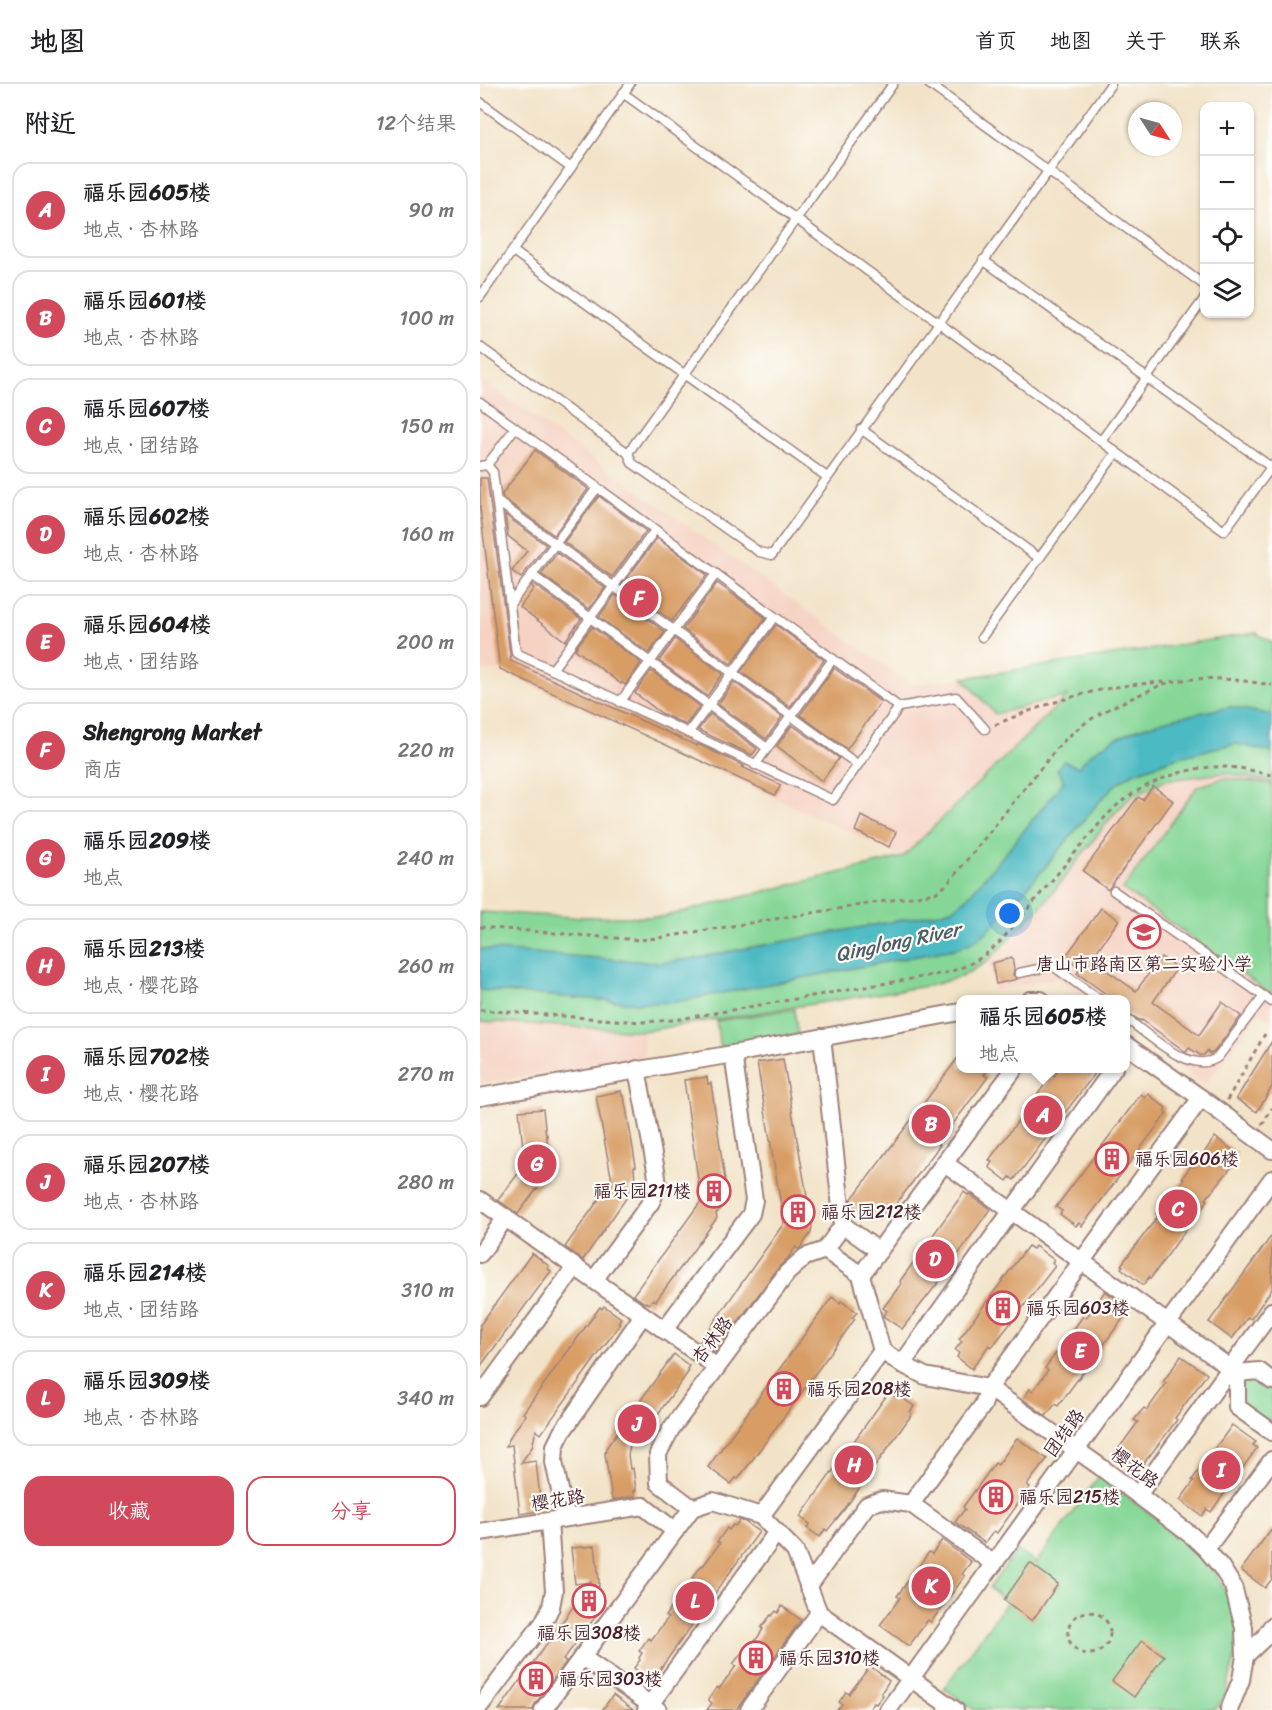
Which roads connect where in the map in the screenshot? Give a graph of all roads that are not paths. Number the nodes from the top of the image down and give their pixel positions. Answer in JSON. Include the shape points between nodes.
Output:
{"nodes":[{"id":1,"x":630,"y":84,"type":"edge"},
{"id":2,"x":893,"y":84,"type":"edge"},
{"id":3,"x":929,"y":84,"type":"edge"},
{"id":4,"x":1110,"y":84,"type":"edge"},
{"id":5,"x":623,"y":93,"type":"junction"},
{"id":6,"x":480,"y":102,"type":"edge"},
{"id":7,"x":571,"y":168,"type":"junction"},
{"id":8,"x":1048,"y":171,"type":"junction"},
{"id":9,"x":796,"y":219,"type":"junction"},
{"id":10,"x":513,"y":251,"type":"junction"},
{"id":11,"x":983,"y":260,"type":"junction"},
{"id":12,"x":1200,"y":282,"type":"edge"},
{"id":13,"x":480,"y":297,"type":"edge"},
{"id":14,"x":1200,"y":305,"type":"edge"},
{"id":15,"x":938,"y":323,"type":"junction"},
{"id":16,"x":480,"y":347,"type":"edge"},
{"id":17,"x":684,"y":374,"type":"junction"},
{"id":18,"x":1147,"y":378,"type":"junction"},
{"id":19,"x":480,"y":402,"type":"edge"},
{"id":20,"x":515,"y":428,"type":"junction"},
{"id":21,"x":861,"y":429,"type":"junction"},
{"id":22,"x":1101,"y":441,"type":"junction"},
{"id":23,"x":628,"y":453,"type":"junction"},
{"id":24,"x":1116,"y":453,"type":"junction"},
{"id":25,"x":483,"y":465,"type":"edge"},
{"id":26,"x":1272,"y":466,"type":"edge"},
{"id":27,"x":827,"y":477,"type":"junction"},
{"id":28,"x":597,"y":488,"type":"junction"},
{"id":29,"x":498,"y":502,"type":"junction"},
{"id":30,"x":656,"y":530,"type":"junction"},
{"id":31,"x":555,"y":544,"type":"junction"},
{"id":32,"x":1040,"y":558,"type":"junction"},
{"id":33,"x":716,"y":574,"type":"junction"},
{"id":34,"x":532,"y":575,"type":"junction"},
{"id":35,"x":614,"y":586,"type":"junction"},
{"id":36,"x":510,"y":604,"type":"junction"},
{"id":37,"x":774,"y":616,"type":"junction"},
{"id":38,"x":590,"y":618,"type":"junction"},
{"id":39,"x":674,"y":631,"type":"junction"},
{"id":40,"x":982,"y":637,"type":"dead end"},
{"id":41,"x":833,"y":659,"type":"junction"},
{"id":42,"x":650,"y":662,"type":"junction"},
{"id":43,"x":552,"y":670,"type":"junction"},
{"id":44,"x":732,"y":674,"type":"junction"},
{"id":45,"x":620,"y":702,"type":"junction"},
{"id":46,"x":709,"y":705,"type":"junction"},
{"id":47,"x":899,"y":707,"type":"junction"},
{"id":48,"x":791,"y":716,"type":"junction"},
{"id":49,"x":985,"y":729,"type":"road end"},
{"id":50,"x":688,"y":733,"type":"junction"},
{"id":51,"x":767,"y":748,"type":"junction"},
{"id":52,"x":857,"y":764,"type":"junction"},
{"id":53,"x":755,"y":765,"type":"junction"},
{"id":54,"x":1114,"y":891,"type":"dead end"},
{"id":55,"x":1019,"y":973,"type":"dead end"},
{"id":56,"x":1094,"y":995,"type":"edge"},
{"id":57,"x":1264,"y":996,"type":"junction"},
{"id":58,"x":1272,"y":1002,"type":"edge"},
{"id":59,"x":956,"y":1013,"type":"edge"},
{"id":60,"x":1130,"y":1023,"type":"edge"},
{"id":61,"x":822,"y":1037,"type":"junction"},
{"id":62,"x":1130,"y":1050,"type":"edge"},
{"id":63,"x":733,"y":1054,"type":"junction"},
{"id":64,"x":637,"y":1069,"type":"junction"},
{"id":65,"x":1011,"y":1073,"type":"edge"},
{"id":66,"x":1110,"y":1073,"type":"edge"},
{"id":67,"x":480,"y":1096,"type":"edge"},
{"id":68,"x":1201,"y":1098,"type":"junction"},
{"id":69,"x":1272,"y":1150,"type":"edge"},
{"id":70,"x":946,"y":1164,"type":"junction"},
{"id":71,"x":1272,"y":1179,"type":"edge"},
{"id":72,"x":480,"y":1200,"type":"edge"},
{"id":73,"x":1013,"y":1211,"type":"junction"},
{"id":74,"x":506,"y":1217,"type":"junction"},
{"id":75,"x":843,"y":1225,"type":"junction"},
{"id":76,"x":825,"y":1250,"type":"junction"},
{"id":77,"x":879,"y":1251,"type":"junction"},
{"id":78,"x":480,"y":1254,"type":"edge"},
{"id":79,"x":1082,"y":1261,"type":"junction"},
{"id":80,"x":575,"y":1267,"type":"junction"},
{"id":81,"x":861,"y":1275,"type":"junction"},
{"id":82,"x":594,"y":1280,"type":"junction"},
{"id":83,"x":1272,"y":1311,"type":"edge"},
{"id":84,"x":643,"y":1315,"type":"junction"},
{"id":85,"x":1168,"y":1322,"type":"junction"},
{"id":86,"x":664,"y":1330,"type":"junction"},
{"id":87,"x":882,"y":1351,"type":"junction"},
{"id":88,"x":902,"y":1364,"type":"junction"},
{"id":89,"x":717,"y":1367,"type":"junction"},
{"id":90,"x":1234,"y":1371,"type":"junction"},
{"id":91,"x":1272,"y":1381,"type":"edge"},
{"id":92,"x":989,"y":1388,"type":"junction"},
{"id":93,"x":481,"y":1395,"type":"edge"},
{"id":94,"x":1272,"y":1432,"type":"edge"},
{"id":95,"x":1076,"y":1450,"type":"junction"},
{"id":96,"x":1272,"y":1460,"type":"edge"},
{"id":97,"x":659,"y":1483,"type":"junction"},
{"id":98,"x":1138,"y":1495,"type":"junction"},
{"id":99,"x":911,"y":1504,"type":"junction"},
{"id":100,"x":643,"y":1506,"type":"junction"},
{"id":101,"x":692,"y":1508,"type":"junction"},
{"id":102,"x":761,"y":1516,"type":"junction"},
{"id":103,"x":566,"y":1518,"type":"junction"},
{"id":104,"x":549,"y":1521,"type":"junction"},
{"id":105,"x":675,"y":1531,"type":"junction"},
{"id":106,"x":480,"y":1532,"type":"edge"},
{"id":107,"x":777,"y":1532,"type":"junction"},
{"id":108,"x":1206,"y":1549,"type":"junction"},
{"id":109,"x":994,"y":1564,"type":"junction"},
{"id":110,"x":808,"y":1587,"type":"junction"},
{"id":111,"x":819,"y":1612,"type":"junction"},
{"id":112,"x":1272,"y":1626,"type":"edge"},
{"id":113,"x":1245,"y":1656,"type":"junction"},
{"id":114,"x":582,"y":1657,"type":"junction"},
{"id":115,"x":910,"y":1679,"type":"junction"},
{"id":116,"x":480,"y":1706,"type":"edge"},
{"id":117,"x":651,"y":1708,"type":"edge"},
{"id":118,"x":1231,"y":1709,"type":"edge"},
{"id":119,"x":543,"y":1710,"type":"edge"},
{"id":120,"x":749,"y":1710,"type":"edge"},
{"id":121,"x":888,"y":1710,"type":"edge"},
{"id":122,"x":955,"y":1710,"type":"edge"}],
"edges":[{"from":1,"to":5,"type":"lane"},
{"from":2,"to":9,"type":"lane"},
{"from":3,"to":8,"type":"lane"},
{"from":4,"to":8,"type":"lane"},
{"from":5,"to":7,"type":"lane"},
{"from":5,"to":9,"type":"lane"},
{"from":6,"to":7,"type":"lane"},
{"from":7,"to":10,"type":"lane"},
{"from":8,"to":11,"type":"lane"},
{"from":8,"to":12,"type":"lane"},
{"from":9,"to":15,"type":"lane"},
{"from":9,"to":17,"type":"lane"},
{"from":10,"to":13,"type":"lane"},
{"from":10,"to":17,"type":"lane"},
{"from":11,"to":15,"type":"lane"},
{"from":11,"to":18,"type":"lane"},
{"from":14,"to":18,"type":"lane"},
{"from":15,"to":21,"type":"lane"},
{"from":15,"to":22,"type":"lane"},
{"from":16,"to":23,"type":"lane"},
{"from":17,"to":23,"type":"lane"},
{"from":17,"to":27,"type":"lane"},
{"from":18,"to":22,"type":"lane"},
{"from":18,"to":26,"type":"lane"},
{"from":19,"to":20,"type":"lane"},
{"from":20,"to":25,"type":"lane"},
{"from":20,"to":28,"type":"lane"},
{"from":21,"to":27,"type":"lane"},
{"from":21,"to":32,"type":"lane"},
{"from":22,"to":24,"type":"lane"},
{"from":23,"to":27,"type":"lane","via":[[632,463],[759,552],[772,555]]},
{"from":24,"to":26,"type":"lane","via":[[1224,531]]},
{"from":24,"to":32,"type":"lane"},
{"from":25,"to":29,"type":"lane","via":[[493,472]]},
{"from":28,"to":30,"type":"lane"},
{"from":28,"to":31,"type":"lane"},
{"from":29,"to":31,"type":"lane"},
{"from":29,"to":36,"type":"lane"},
{"from":30,"to":33,"type":"lane"},
{"from":30,"to":35,"type":"lane"},
{"from":31,"to":34,"type":"lane"},
{"from":31,"to":35,"type":"lane"},
{"from":32,"to":40,"type":"lane"},
{"from":33,"to":37,"type":"lane"},
{"from":33,"to":39,"type":"lane"},
{"from":34,"to":36,"type":"lane"},
{"from":34,"to":38,"type":"lane"},
{"from":35,"to":38,"type":"lane"},
{"from":35,"to":39,"type":"lane"},
{"from":36,"to":43,"type":"lane","via":[[516,653]]},
{"from":37,"to":41,"type":"lane"},
{"from":37,"to":44,"type":"lane"},
{"from":38,"to":42,"type":"lane"},
{"from":38,"to":43,"type":"lane"},
{"from":39,"to":42,"type":"lane"},
{"from":39,"to":44,"type":"lane"},
{"from":41,"to":47,"type":"lane"},
{"from":41,"to":48,"type":"lane"},
{"from":42,"to":45,"type":"lane"},
{"from":42,"to":46,"type":"lane"},
{"from":43,"to":45,"type":"lane"},
{"from":44,"to":46,"type":"lane"},
{"from":44,"to":48,"type":"lane"},
{"from":45,"to":50,"type":"lane"},
{"from":46,"to":50,"type":"lane"},
{"from":46,"to":51,"type":"lane"},
{"from":47,"to":49,"type":"lane","via":[[956,697]]},
{"from":47,"to":52,"type":"lane"},
{"from":48,"to":51,"type":"lane"},
{"from":48,"to":52,"type":"lane"},
{"from":50,"to":53,"type":"lane"},
{"from":51,"to":53,"type":"lane"},
{"from":52,"to":53,"type":"lane","via":[[832,800]]},
{"from":54,"to":57,"type":"lane"},
{"from":55,"to":56,"type":"lane","via":[[1053,966]]},
{"from":57,"to":58,"type":"lane"},
{"from":57,"to":60,"type":"lane","via":[[1214,1061],[1181,1058]]},
{"from":59,"to":61,"type":"street"},
{"from":61,"to":63,"type":"street"},
{"from":61,"to":75,"type":"street"},
{"from":62,"to":68,"type":"street"},
{"from":63,"to":64,"type":"street"},
{"from":63,"to":86,"type":"street","via":[[754,1200],[751,1214]]},
{"from":64,"to":67,"type":"street"},
{"from":64,"to":82,"type":"street","via":[[657,1186],[651,1202]]},
{"from":65,"to":70,"type":"street"},
{"from":66,"to":73,"type":"street"},
{"from":68,"to":69,"type":"street"},
{"from":68,"to":79,"type":"street"},
{"from":70,"to":73,"type":"street"},
{"from":70,"to":77,"type":"street"},
{"from":71,"to":85,"type":"street","name":"团结路"},
{"from":72,"to":74,"type":"street"},
{"from":73,"to":79,"type":"street"},
{"from":73,"to":88,"type":"street"},
{"from":74,"to":78,"type":"street"},
{"from":74,"to":80,"type":"street"},
{"from":75,"to":76,"type":"street"},
{"from":75,"to":77,"type":"street"},
{"from":76,"to":81,"type":"street"},
{"from":76,"to":89,"type":"street","name":"杏林路","via":[[805,1257],[787,1273]]},
{"from":77,"to":81,"type":"street"},
{"from":79,"to":85,"type":"street"},
{"from":79,"to":92,"type":"street"},
{"from":80,"to":82,"type":"street"},
{"from":80,"to":93,"type":"street"},
{"from":81,"to":87,"type":"street"},
{"from":82,"to":84,"type":"street"},
{"from":83,"to":90,"type":"street"},
{"from":84,"to":86,"type":"street"},
{"from":84,"to":103,"type":"street","via":[[555,1446],[554,1462]]},
{"from":85,"to":90,"type":"street"},
{"from":85,"to":95,"type":"street","name":"团结路"},
{"from":86,"to":89,"type":"street"},
{"from":87,"to":88,"type":"street","name":"樱花路"},
{"from":87,"to":102,"type":"street"},
{"from":88,"to":92,"type":"street","name":"樱花路","via":[[925,1376]]},
{"from":89,"to":97,"type":"street","name":"杏林路","via":[[671,1429],[658,1454]]},
{"from":90,"to":91,"type":"street","via":[[1259,1371]]},
{"from":90,"to":94,"type":"street","via":[[1237,1407]]},
{"from":90,"to":98,"type":"street"},
{"from":92,"to":95,"type":"street","name":"樱花路"},
{"from":92,"to":99,"type":"street","via":[[983,1406]]},
{"from":95,"to":98,"type":"street","name":"樱花路"},
{"from":95,"to":109,"type":"street","name":"团结路"},
{"from":96,"to":108,"type":"street"},
{"from":97,"to":100,"type":"street"},
{"from":97,"to":101,"type":"street"},
{"from":98,"to":108,"type":"street","name":"樱花路"},
{"from":99,"to":109,"type":"street"},
{"from":99,"to":110,"type":"street","via":[[882,1500],[867,1505]]},
{"from":100,"to":103,"type":"street","name":"樱花路"},
{"from":100,"to":105,"type":"street"},
{"from":101,"to":102,"type":"street","via":[[713,1501]]},
{"from":101,"to":105,"type":"street"},
{"from":102,"to":107,"type":"street"},
{"from":103,"to":104,"type":"street","name":"樱花路"},
{"from":104,"to":106,"type":"street","name":"樱花路"},
{"from":104,"to":116,"type":"street","via":[[554,1591],[551,1607]]},
{"from":105,"to":114,"type":"street"},
{"from":107,"to":110,"type":"street","via":[[795,1551]]},
{"from":107,"to":117,"type":"street"},
{"from":108,"to":113,"type":"street","name":"樱花路","via":[[1233,1586],[1244,1628]]},
{"from":109,"to":115,"type":"street","name":"团结路"},
{"from":110,"to":111,"type":"street"},
{"from":111,"to":115,"type":"street"},
{"from":111,"to":120,"type":"street"},
{"from":112,"to":113,"type":"street"},
{"from":113,"to":118,"type":"street","name":"樱花路"},
{"from":114,"to":117,"type":"street"},
{"from":114,"to":119,"type":"street"},
{"from":115,"to":121,"type":"street","name":"团结路"},
{"from":115,"to":122,"type":"street"}]}
